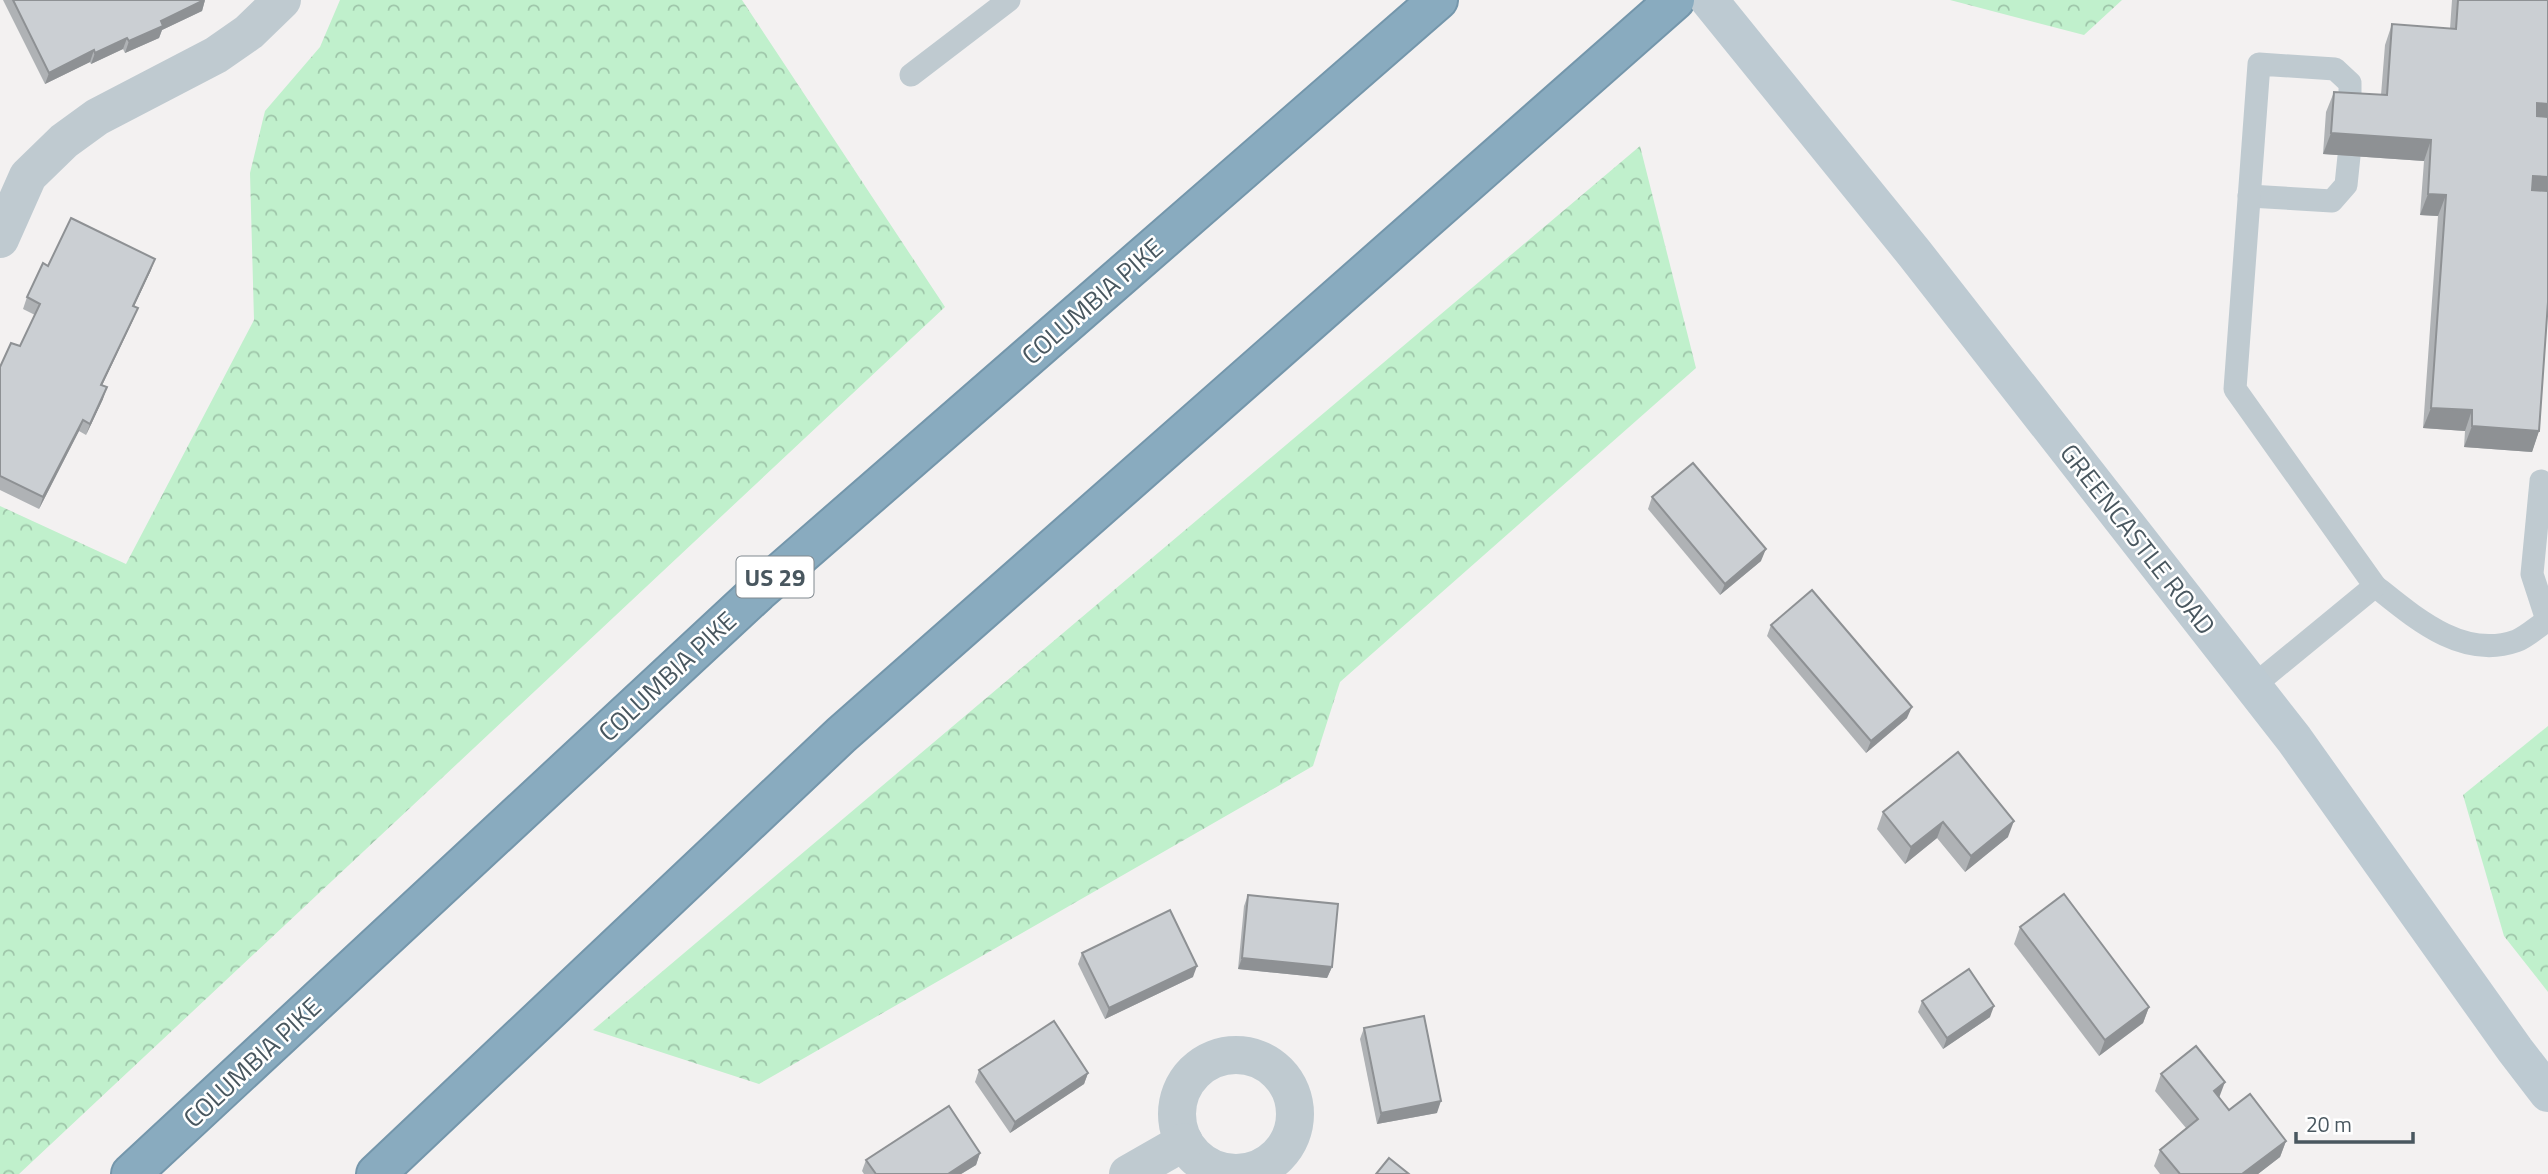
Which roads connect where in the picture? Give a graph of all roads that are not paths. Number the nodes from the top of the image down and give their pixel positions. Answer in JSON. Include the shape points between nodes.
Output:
{"nodes":[{"id":1,"x":282,"y":0,"type":"edge"},
{"id":2,"x":1009,"y":0,"type":"edge"},
{"id":3,"x":1438,"y":0,"type":"edge"},
{"id":4,"x":1675,"y":0,"type":"edge"},
{"id":5,"x":1709,"y":0,"type":"edge"},
{"id":6,"x":911,"y":75,"type":"dead end"},
{"id":7,"x":2350,"y":114,"type":"edge"},
{"id":8,"x":2349,"y":156,"type":"edge"},
{"id":9,"x":2249,"y":196,"type":"junction"},
{"id":10,"x":0,"y":239,"type":"edge"},
{"id":11,"x":2541,"y":481,"type":"dead end"},
{"id":12,"x":2375,"y":586,"type":"junction"},
{"id":13,"x":2548,"y":620,"type":"edge"},
{"id":14,"x":2252,"y":687,"type":"junction"},
{"id":15,"x":2548,"y":1093,"type":"edge"},
{"id":16,"x":1184,"y":1142,"type":"dead end"},
{"id":17,"x":131,"y":1174,"type":"edge"},
{"id":18,"x":376,"y":1174,"type":"edge"},
{"id":19,"x":1128,"y":1174,"type":"edge"}],
"edges":[{"from":1,"to":10,"type":"street","via":[[249,33],[216,55],[97,117],[64,141],[29,176]]},
{"from":2,"to":6,"type":"lane"},
{"from":3,"to":17,"type":"highway","name":"COLUMBIA PIKE","number":"US 29","via":[[758,592]]},
{"from":4,"to":18,"type":"highway","via":[[841,736]]},
{"from":5,"to":14,"type":"street","name":"GREENCASTLE ROAD"},
{"from":7,"to":9,"type":"lane","via":[[2350,83],[2334,69],[2259,64]]},
{"from":8,"to":9,"type":"lane","via":[[2346,185],[2332,201]]},
{"from":9,"to":12,"type":"lane","via":[[2235,389]]},
{"from":11,"to":13,"type":"lane","via":[[2532,574]]},
{"from":12,"to":13,"type":"lane","via":[[2428,628],[2479,646],[2517,641]]},
{"from":12,"to":14,"type":"lane"},
{"from":14,"to":15,"type":"street","name":"GREENCASTLE ROAD"},
{"from":16,"to":19,"type":"street"}]}
